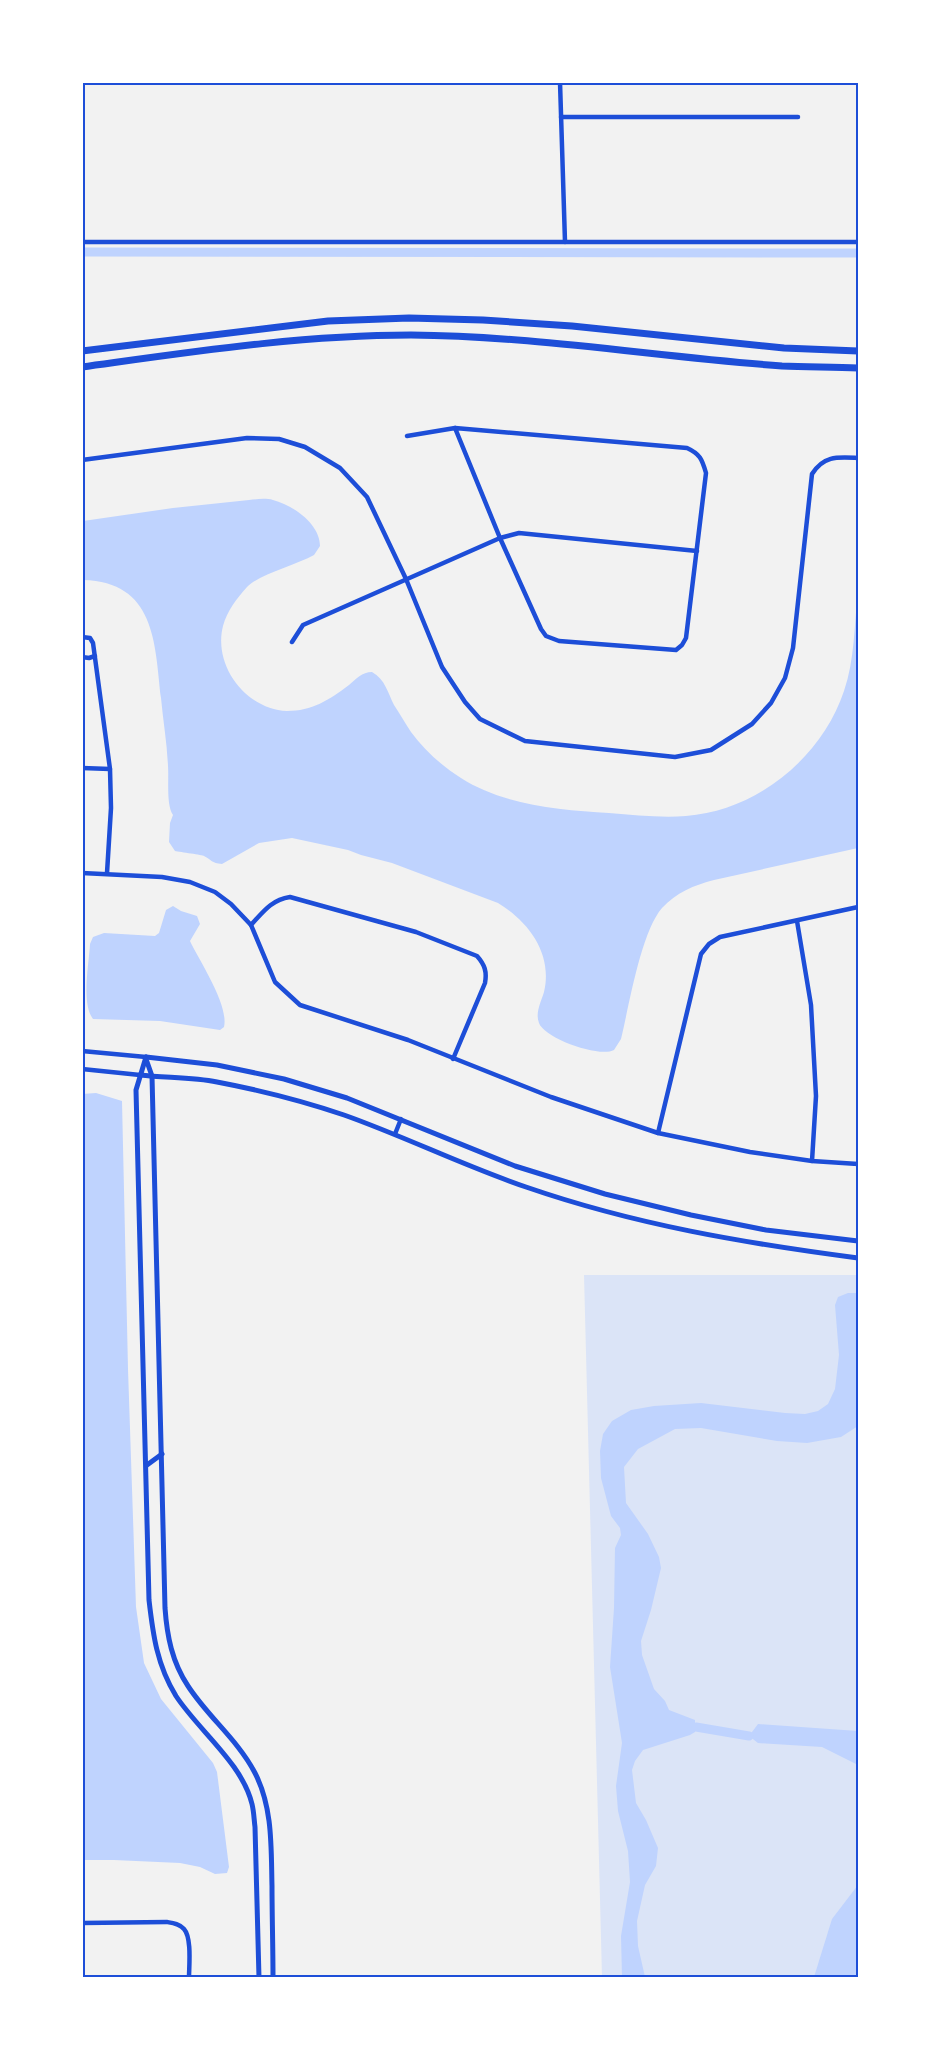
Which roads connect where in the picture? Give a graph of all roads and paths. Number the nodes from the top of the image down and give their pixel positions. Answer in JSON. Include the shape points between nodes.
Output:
{"nodes":[{"id":1,"x":560,"y":82,"type":"edge"},
{"id":2,"x":561,"y":117,"type":"junction"},
{"id":3,"x":798,"y":117,"type":"dead end"},
{"id":4,"x":82,"y":242,"type":"edge"},
{"id":5,"x":565,"y":242,"type":"junction"},
{"id":6,"x":858,"y":242,"type":"edge"},
{"id":7,"x":82,"y":351,"type":"edge"},
{"id":8,"x":858,"y":351,"type":"edge"},
{"id":9,"x":82,"y":367,"type":"edge"},
{"id":10,"x":858,"y":368,"type":"edge"},
{"id":11,"x":455,"y":428,"type":"junction"},
{"id":12,"x":407,"y":436,"type":"dead end"},
{"id":13,"x":858,"y":458,"type":"edge"},
{"id":14,"x":82,"y":460,"type":"edge"},
{"id":15,"x":500,"y":538,"type":"junction"},
{"id":16,"x":697,"y":551,"type":"junction"},
{"id":17,"x":406,"y":579,"type":"junction"},
{"id":18,"x":82,"y":637,"type":"edge"},
{"id":19,"x":292,"y":642,"type":"dead end"},
{"id":20,"x":95,"y":656,"type":"junction"},
{"id":21,"x":82,"y":657,"type":"edge"},
{"id":22,"x":82,"y":768,"type":"edge"},
{"id":23,"x":110,"y":769,"type":"junction"},
{"id":24,"x":82,"y":873,"type":"edge"},
{"id":25,"x":107,"y":873,"type":"junction"},
{"id":26,"x":858,"y":907,"type":"edge"},
{"id":27,"x":797,"y":921,"type":"junction"},
{"id":28,"x":251,"y":925,"type":"junction"},
{"id":29,"x":82,"y":1051,"type":"edge"},
{"id":30,"x":146,"y":1057,"type":"junction"},
{"id":31,"x":453,"y":1059,"type":"junction"},
{"id":32,"x":82,"y":1069,"type":"edge"},
{"id":33,"x":140,"y":1075,"type":"junction"},
{"id":34,"x":152,"y":1076,"type":"junction"},
{"id":35,"x":401,"y":1119,"type":"junction"},
{"id":36,"x":658,"y":1133,"type":"junction"},
{"id":37,"x":395,"y":1134,"type":"junction"},
{"id":38,"x":812,"y":1161,"type":"junction"},
{"id":39,"x":858,"y":1164,"type":"edge"},
{"id":40,"x":858,"y":1241,"type":"edge"},
{"id":41,"x":858,"y":1258,"type":"edge"},
{"id":42,"x":162,"y":1454,"type":"junction"},
{"id":43,"x":147,"y":1465,"type":"junction"},
{"id":44,"x":82,"y":1923,"type":"edge"},
{"id":45,"x":189,"y":1977,"type":"edge"},
{"id":46,"x":259,"y":1977,"type":"edge"},
{"id":47,"x":273,"y":1977,"type":"edge"}],
"edges":[{"from":1,"to":2,"type":"street"},
{"from":2,"to":3,"type":"street"},
{"from":2,"to":5,"type":"street"},
{"from":4,"to":5,"type":"street"},
{"from":5,"to":6,"type":"street"},
{"from":7,"to":8,"type":"main road","via":[[328,321],[409,318],[483,320],[784,348]]},
{"from":9,"to":10,"type":"main road","via":[[324,338],[411,335],[568,344],[782,366]]},
{"from":11,"to":12,"type":"street"},
{"from":11,"to":15,"type":"street"},
{"from":11,"to":16,"type":"street","via":[[687,448],[695,452],[706,473]]},
{"from":13,"to":17,"type":"street","via":[[836,457],[819,463],[812,474],[793,648],[785,678],[771,703],[752,724],[711,750],[675,757],[525,741],[480,719],[442,668]]},
{"from":14,"to":17,"type":"street","via":[[247,438],[279,440],[304,447],[340,468],[367,496]]},
{"from":15,"to":16,"type":"street","via":[[519,533]]},
{"from":15,"to":16,"type":"street","via":[[546,636],[559,642],[676,650],[686,638]]},
{"from":15,"to":17,"type":"street"},
{"from":17,"to":19,"type":"street","via":[[303,626]]},
{"from":18,"to":20,"type":"street","via":[[90,638]]},
{"from":20,"to":21,"type":"street"},
{"from":20,"to":23,"type":"street"},
{"from":22,"to":23,"type":"street"},
{"from":23,"to":25,"type":"street"},
{"from":24,"to":25,"type":"street"},
{"from":25,"to":28,"type":"street","via":[[190,882],[215,892]]},
{"from":26,"to":27,"type":"street"},
{"from":27,"to":36,"type":"street","via":[[720,937],[701,954]]},
{"from":27,"to":38,"type":"street","via":[[811,1005],[816,1096]]},
{"from":28,"to":31,"type":"street","via":[[275,982],[300,1005]]},
{"from":28,"to":31,"type":"street","via":[[270,904],[290,897],[416,932],[477,957],[487,976]]},
{"from":29,"to":30,"type":"street"},
{"from":30,"to":33,"type":"street"},
{"from":30,"to":34,"type":"street"},
{"from":30,"to":35,"type":"street","via":[[217,1065],[284,1079]]},
{"from":31,"to":36,"type":"street"},
{"from":32,"to":33,"type":"street"},
{"from":33,"to":34,"type":"street"},
{"from":33,"to":43,"type":"street","via":[[136,1090]]},
{"from":34,"to":37,"type":"street","via":[[215,1082],[279,1096]]},
{"from":34,"to":42,"type":"street"},
{"from":35,"to":37,"type":"street"},
{"from":35,"to":40,"type":"street","via":[[506,1162],[605,1194],[766,1230]]},
{"from":36,"to":38,"type":"street"},
{"from":37,"to":41,"type":"street","via":[[524,1187],[601,1210],[688,1232]]},
{"from":38,"to":39,"type":"street"},
{"from":42,"to":43,"type":"street"},
{"from":42,"to":47,"type":"street","via":[[168,1639],[188,1686],[255,1772],[265,1797],[270,1830]]},
{"from":43,"to":46,"type":"street","via":[[153,1642],[176,1696],[242,1781],[252,1804]]},
{"from":44,"to":45,"type":"street","via":[[178,1925],[188,1936]]}]}
